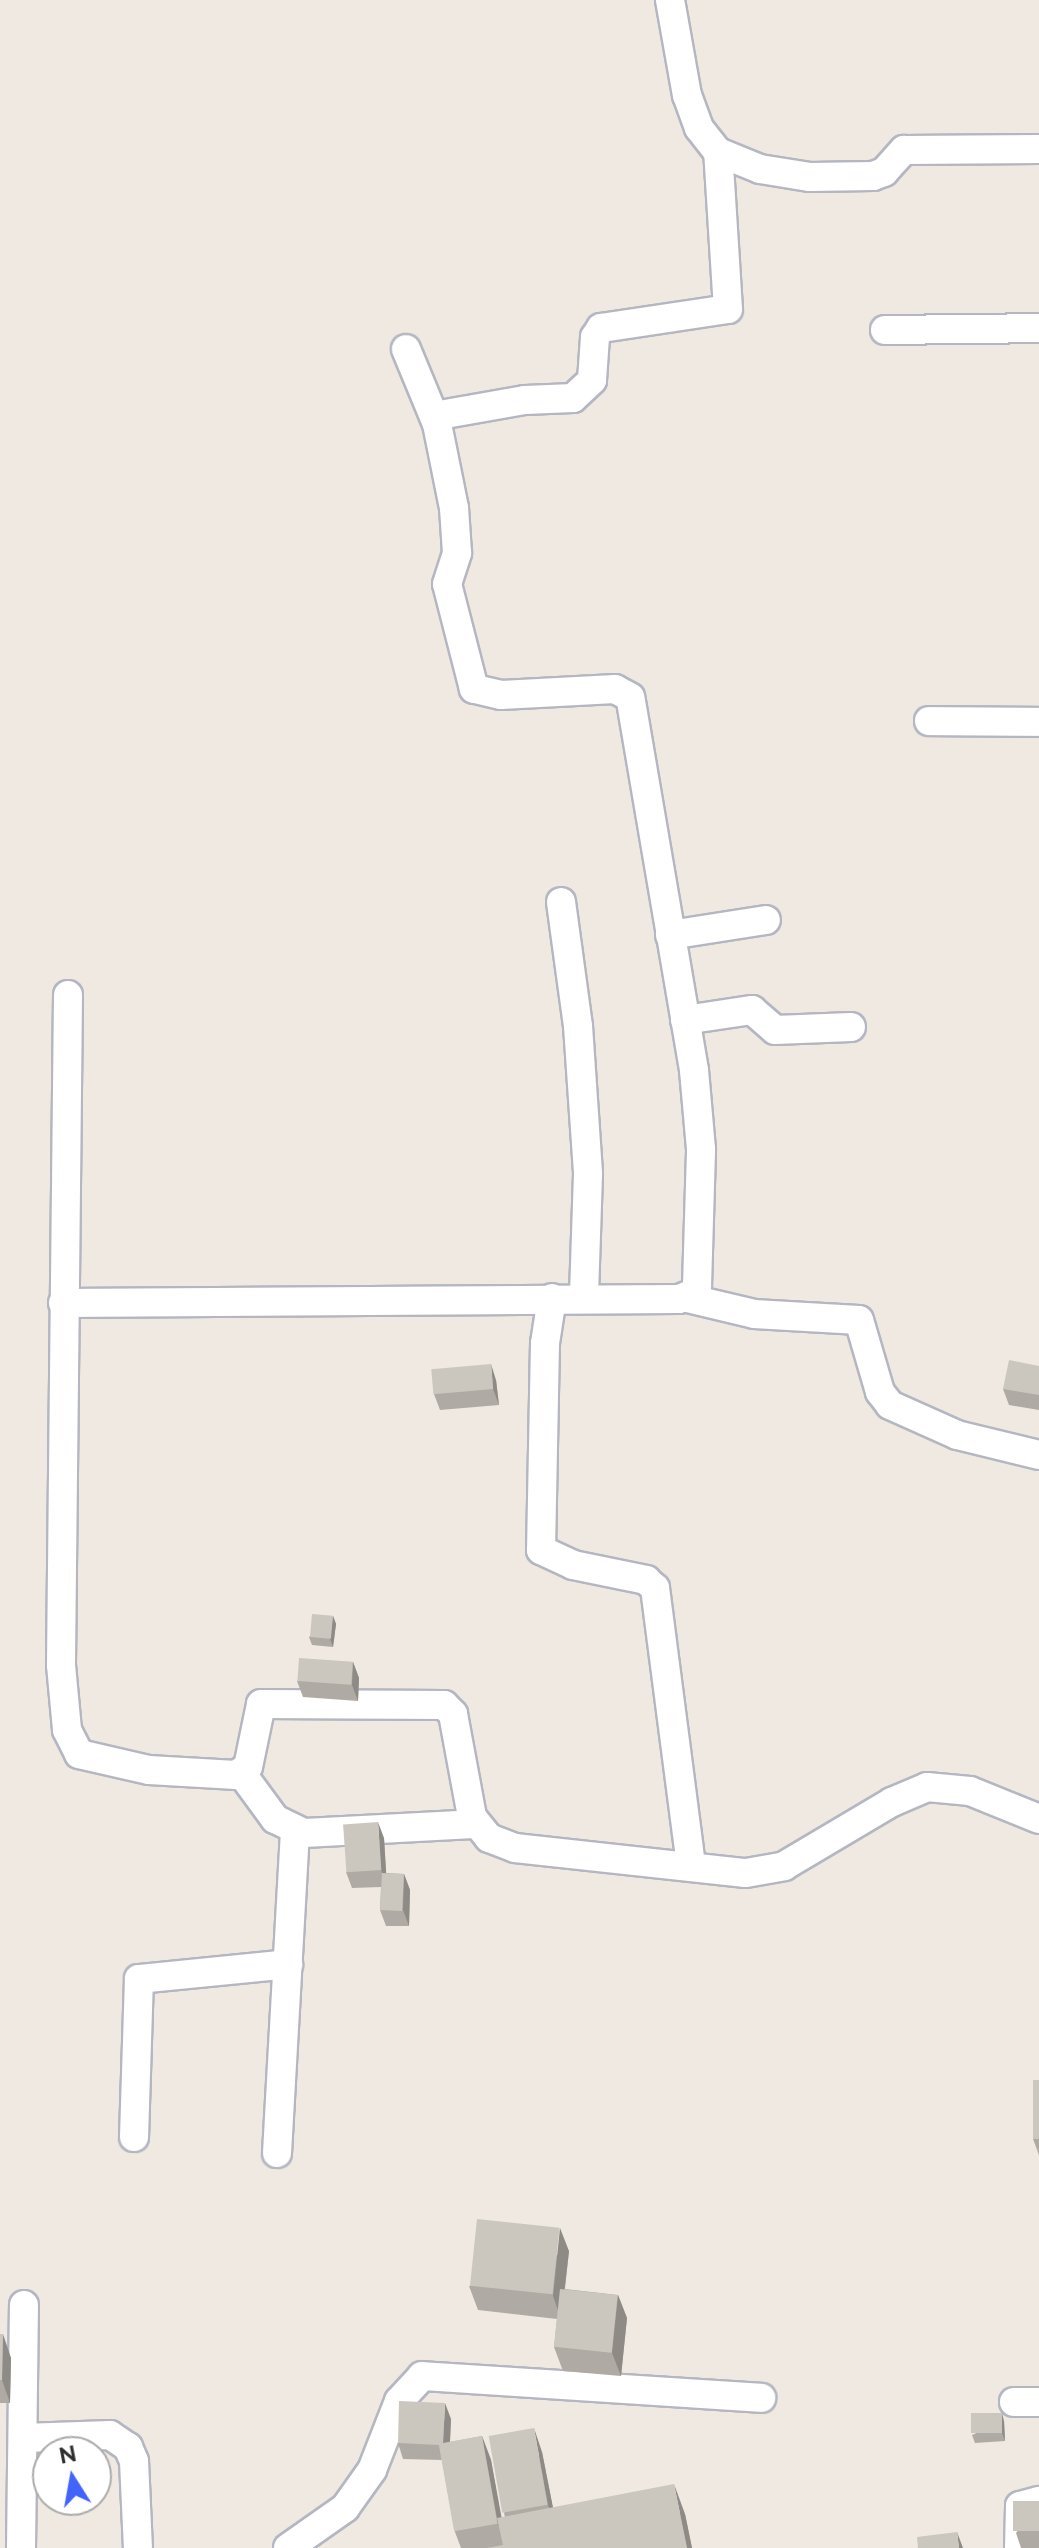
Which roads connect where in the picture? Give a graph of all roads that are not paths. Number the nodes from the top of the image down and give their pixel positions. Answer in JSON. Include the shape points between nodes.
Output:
{"nodes":[{"id":1,"x":670,"y":0,"type":"edge"},
{"id":2,"x":1039,"y":149,"type":"edge"},
{"id":3,"x":718,"y":152,"type":"junction"},
{"id":4,"x":1039,"y":328,"type":"edge"},
{"id":5,"x":885,"y":330,"type":"dead end"},
{"id":6,"x":406,"y":349,"type":"dead end"},
{"id":7,"x":434,"y":416,"type":"junction"},
{"id":8,"x":929,"y":721,"type":"dead end"},
{"id":9,"x":1039,"y":722,"type":"edge"},
{"id":10,"x":561,"y":902,"type":"dead end"},
{"id":11,"x":766,"y":920,"type":"dead end"},
{"id":12,"x":670,"y":935,"type":"junction"},
{"id":13,"x":68,"y":995,"type":"dead end"},
{"id":14,"x":685,"y":1020,"type":"junction"},
{"id":15,"x":851,"y":1027,"type":"dead end"},
{"id":16,"x":584,"y":1297,"type":"junction"},
{"id":17,"x":552,"y":1298,"type":"junction"},
{"id":18,"x":687,"y":1298,"type":"junction"},
{"id":19,"x":63,"y":1303,"type":"junction"},
{"id":20,"x":1039,"y":1455,"type":"edge"},
{"id":21,"x":242,"y":1774,"type":"junction"},
{"id":22,"x":1039,"y":1819,"type":"edge"},
{"id":23,"x":474,"y":1824,"type":"junction"},
{"id":24,"x":295,"y":1830,"type":"junction"},
{"id":25,"x":691,"y":1867,"type":"junction"},
{"id":26,"x":288,"y":1964,"type":"junction"},
{"id":27,"x":134,"y":2137,"type":"dead end"},
{"id":28,"x":277,"y":2153,"type":"dead end"},
{"id":29,"x":24,"y":2305,"type":"dead end"},
{"id":30,"x":761,"y":2398,"type":"dead end"},
{"id":31,"x":23,"y":2438,"type":"junction"},
{"id":32,"x":1039,"y":2501,"type":"edge"},
{"id":33,"x":0,"y":2548,"type":"edge"},
{"id":34,"x":21,"y":2548,"type":"edge"},
{"id":35,"x":138,"y":2548,"type":"edge"},
{"id":36,"x":288,"y":2548,"type":"edge"},
{"id":37,"x":1019,"y":2548,"type":"edge"}],
"edges":[{"from":1,"to":3,"type":"street","via":[[687,95],[699,128]]},
{"from":2,"to":3,"type":"street","via":[[904,150],[884,172],[873,176],[810,177],[760,169]]},
{"from":3,"to":7,"type":"street","via":[[728,309],[710,316],[601,328],[595,337],[592,380],[573,398],[525,400]]},
{"from":4,"to":5,"type":"street"},
{"from":6,"to":7,"type":"street"},
{"from":7,"to":12,"type":"street","via":[[457,525],[456,559],[447,584],[474,689],[501,695],[615,689],[630,697]]},
{"from":8,"to":9,"type":"street"},
{"from":10,"to":16,"type":"street","via":[[578,1026],[588,1174]]},
{"from":11,"to":12,"type":"street"},
{"from":12,"to":14,"type":"street"},
{"from":13,"to":19,"type":"street"},
{"from":14,"to":15,"type":"street","via":[[752,1010],[775,1030]]},
{"from":14,"to":18,"type":"street","via":[[701,1149],[697,1286]]},
{"from":16,"to":17,"type":"street"},
{"from":16,"to":18,"type":"street"},
{"from":17,"to":19,"type":"street"},
{"from":17,"to":25,"type":"street","via":[[545,1343],[541,1550],[573,1565],[646,1580],[655,1588]]},
{"from":18,"to":20,"type":"street","via":[[754,1314],[859,1320],[880,1392],[890,1405],[957,1435]]},
{"from":19,"to":21,"type":"street","via":[[61,1665],[72,1745],[101,1762]]},
{"from":21,"to":23,"type":"street","via":[[261,1704],[444,1705],[453,1714]]},
{"from":21,"to":24,"type":"street","via":[[275,1819]]},
{"from":22,"to":25,"type":"street","via":[[970,1791],[927,1787],[784,1866],[746,1873]]},
{"from":23,"to":24,"type":"street","via":[[319,1834]]},
{"from":23,"to":25,"type":"street","via":[[489,1838],[515,1848]]},
{"from":24,"to":26,"type":"street"},
{"from":26,"to":27,"type":"street","via":[[139,1979]]},
{"from":26,"to":28,"type":"street"},
{"from":29,"to":31,"type":"street"},
{"from":30,"to":36,"type":"street","via":[[422,2376],[399,2401],[372,2470],[345,2508]]},
{"from":31,"to":34,"type":"street"},
{"from":31,"to":35,"type":"street","via":[[110,2435],[128,2447],[134,2461]]},
{"from":32,"to":37,"type":"street","via":[[1020,2506]]},
{"from":33,"to":34,"type":"street"}]}
